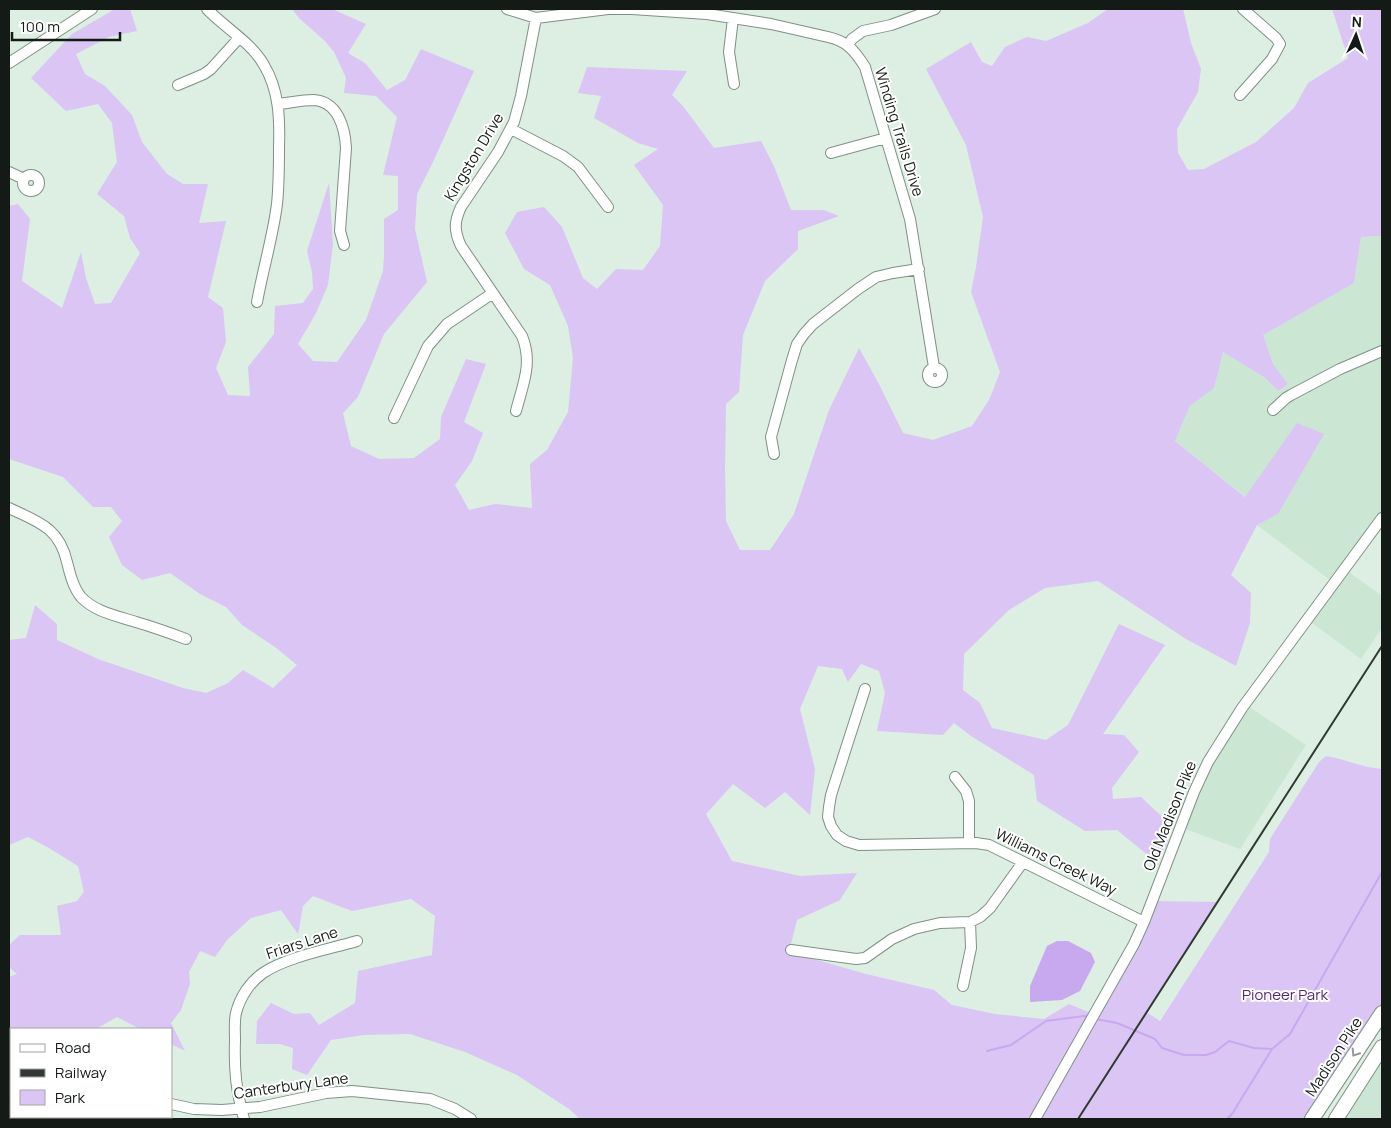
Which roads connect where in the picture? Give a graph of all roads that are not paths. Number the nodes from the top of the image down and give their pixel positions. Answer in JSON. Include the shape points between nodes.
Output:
{"nodes":[{"id":1,"x":92,"y":9,"type":"edge"},
{"id":2,"x":207,"y":9,"type":"edge"},
{"id":3,"x":507,"y":9,"type":"edge"},
{"id":4,"x":935,"y":9,"type":"edge"},
{"id":5,"x":1243,"y":9,"type":"edge"},
{"id":6,"x":589,"y":10,"type":"edge"},
{"id":7,"x":536,"y":18,"type":"junction"},
{"id":8,"x":733,"y":18,"type":"junction"},
{"id":9,"x":239,"y":38,"type":"junction"},
{"id":10,"x":848,"y":45,"type":"junction"},
{"id":11,"x":9,"y":63,"type":"edge"},
{"id":12,"x":734,"y":84,"type":"dead end"},
{"id":13,"x":178,"y":85,"type":"dead end"},
{"id":14,"x":1240,"y":95,"type":"dead end"},
{"id":15,"x":278,"y":104,"type":"junction"},
{"id":16,"x":511,"y":129,"type":"junction"},
{"id":17,"x":886,"y":138,"type":"junction"},
{"id":18,"x":832,"y":153,"type":"dead end"},
{"id":19,"x":9,"y":172,"type":"edge"},
{"id":20,"x":24,"y":179,"type":"dead end"},
{"id":21,"x":608,"y":206,"type":"dead end"},
{"id":22,"x":344,"y":245,"type":"dead end"},
{"id":23,"x":919,"y":269,"type":"junction"},
{"id":24,"x":493,"y":293,"type":"junction"},
{"id":25,"x":257,"y":302,"type":"dead end"},
{"id":26,"x":1382,"y":351,"type":"edge"},
{"id":27,"x":934,"y":367,"type":"dead end"},
{"id":28,"x":1273,"y":410,"type":"dead end"},
{"id":29,"x":516,"y":411,"type":"dead end"},
{"id":30,"x":394,"y":418,"type":"dead end"},
{"id":31,"x":774,"y":454,"type":"dead end"},
{"id":32,"x":9,"y":508,"type":"edge"},
{"id":33,"x":1382,"y":518,"type":"edge"},
{"id":34,"x":186,"y":639,"type":"dead end"},
{"id":35,"x":865,"y":689,"type":"dead end"},
{"id":36,"x":955,"y":777,"type":"dead end"},
{"id":37,"x":969,"y":843,"type":"junction"},
{"id":38,"x":1023,"y":862,"type":"junction"},
{"id":39,"x":970,"y":922,"type":"junction"},
{"id":40,"x":1144,"y":922,"type":"junction"},
{"id":41,"x":357,"y":941,"type":"dead end"},
{"id":42,"x":791,"y":950,"type":"dead end"},
{"id":43,"x":963,"y":986,"type":"dead end"},
{"id":44,"x":1382,"y":1012,"type":"edge"},
{"id":45,"x":1382,"y":1047,"type":"edge"},
{"id":46,"x":172,"y":1104,"type":"edge"},
{"id":47,"x":241,"y":1109,"type":"junction"},
{"id":48,"x":244,"y":1119,"type":"edge"},
{"id":49,"x":471,"y":1119,"type":"edge"},
{"id":50,"x":1035,"y":1119,"type":"edge"},
{"id":51,"x":1312,"y":1119,"type":"edge"},
{"id":52,"x":1336,"y":1119,"type":"edge"}],
"edges":[{"from":1,"to":11,"type":"street"},
{"from":2,"to":9,"type":"street"},
{"from":3,"to":7,"type":"street"},
{"from":4,"to":10,"type":"street","via":[[863,31]]},
{"from":5,"to":14,"type":"street","via":[[1280,44],[1272,59]]},
{"from":6,"to":7,"type":"street"},
{"from":6,"to":8,"type":"street","via":[[632,9]]},
{"from":7,"to":16,"type":"street","name":"Kingston Drive","via":[[522,96]]},
{"from":8,"to":10,"type":"street","via":[[828,37]]},
{"from":8,"to":12,"type":"street","via":[[729,52]]},
{"from":9,"to":13,"type":"street","via":[[211,69]]},
{"from":9,"to":15,"type":"street","via":[[264,64]]},
{"from":10,"to":17,"type":"street","name":"Winding Trails Drive","via":[[865,67]]},
{"from":15,"to":22,"type":"street","via":[[319,101],[332,108],[340,119],[346,148],[340,231]]},
{"from":15,"to":25,"type":"street","via":[[277,206]]},
{"from":16,"to":21,"type":"street","via":[[578,167]]},
{"from":16,"to":24,"type":"street","name":"Kingston Drive","via":[[461,207],[455,229],[460,246]]},
{"from":17,"to":18,"type":"street"},
{"from":17,"to":23,"type":"street","name":"Winding Trails Drive","via":[[910,219]]},
{"from":19,"to":20,"type":"street"},
{"from":23,"to":27,"type":"street","name":"Winding Trails Drive"},
{"from":23,"to":31,"type":"street","via":[[876,277],[812,324],[804,334],[792,360],[772,437]]},
{"from":24,"to":29,"type":"street","name":"Kingston Drive","via":[[522,336],[527,350],[527,368]]},
{"from":24,"to":30,"type":"street","via":[[447,324],[428,346]]},
{"from":26,"to":28,"type":"street","via":[[1291,395]]},
{"from":32,"to":34,"type":"street","via":[[43,524],[58,538],[74,586],[94,608]]},
{"from":33,"to":40,"type":"street","name":"Old Madison Pike","via":[[1240,711],[1208,762]]},
{"from":35,"to":37,"type":"street","name":"Williams Creek Way","via":[[830,796],[828,817],[837,835],[859,845]]},
{"from":36,"to":37,"type":"street","via":[[966,791]]},
{"from":37,"to":38,"type":"street","name":"Williams Creek Way","via":[[989,845]]},
{"from":38,"to":39,"type":"street","via":[[990,908]]},
{"from":38,"to":40,"type":"street","name":"Williams Creek Way"},
{"from":39,"to":42,"type":"street","via":[[940,923],[914,929],[892,939],[865,958]]},
{"from":39,"to":43,"type":"street","via":[[971,948]]},
{"from":40,"to":50,"type":"street","name":"Old Madison Pike"},
{"from":41,"to":47,"type":"street","name":"Friars Lane","via":[[281,964],[257,977],[244,993],[236,1012],[234,1064]]},
{"from":44,"to":51,"type":"main road","name":"Madison Pike","one_way":true},
{"from":45,"to":52,"type":"main road"},
{"from":46,"to":47,"type":"street","name":"Canterbury Lane","via":[[194,1109]]},
{"from":47,"to":48,"type":"street","name":"Friars Lane"},
{"from":47,"to":49,"type":"street","name":"Canterbury Lane","via":[[352,1091],[430,1099]]}]}
